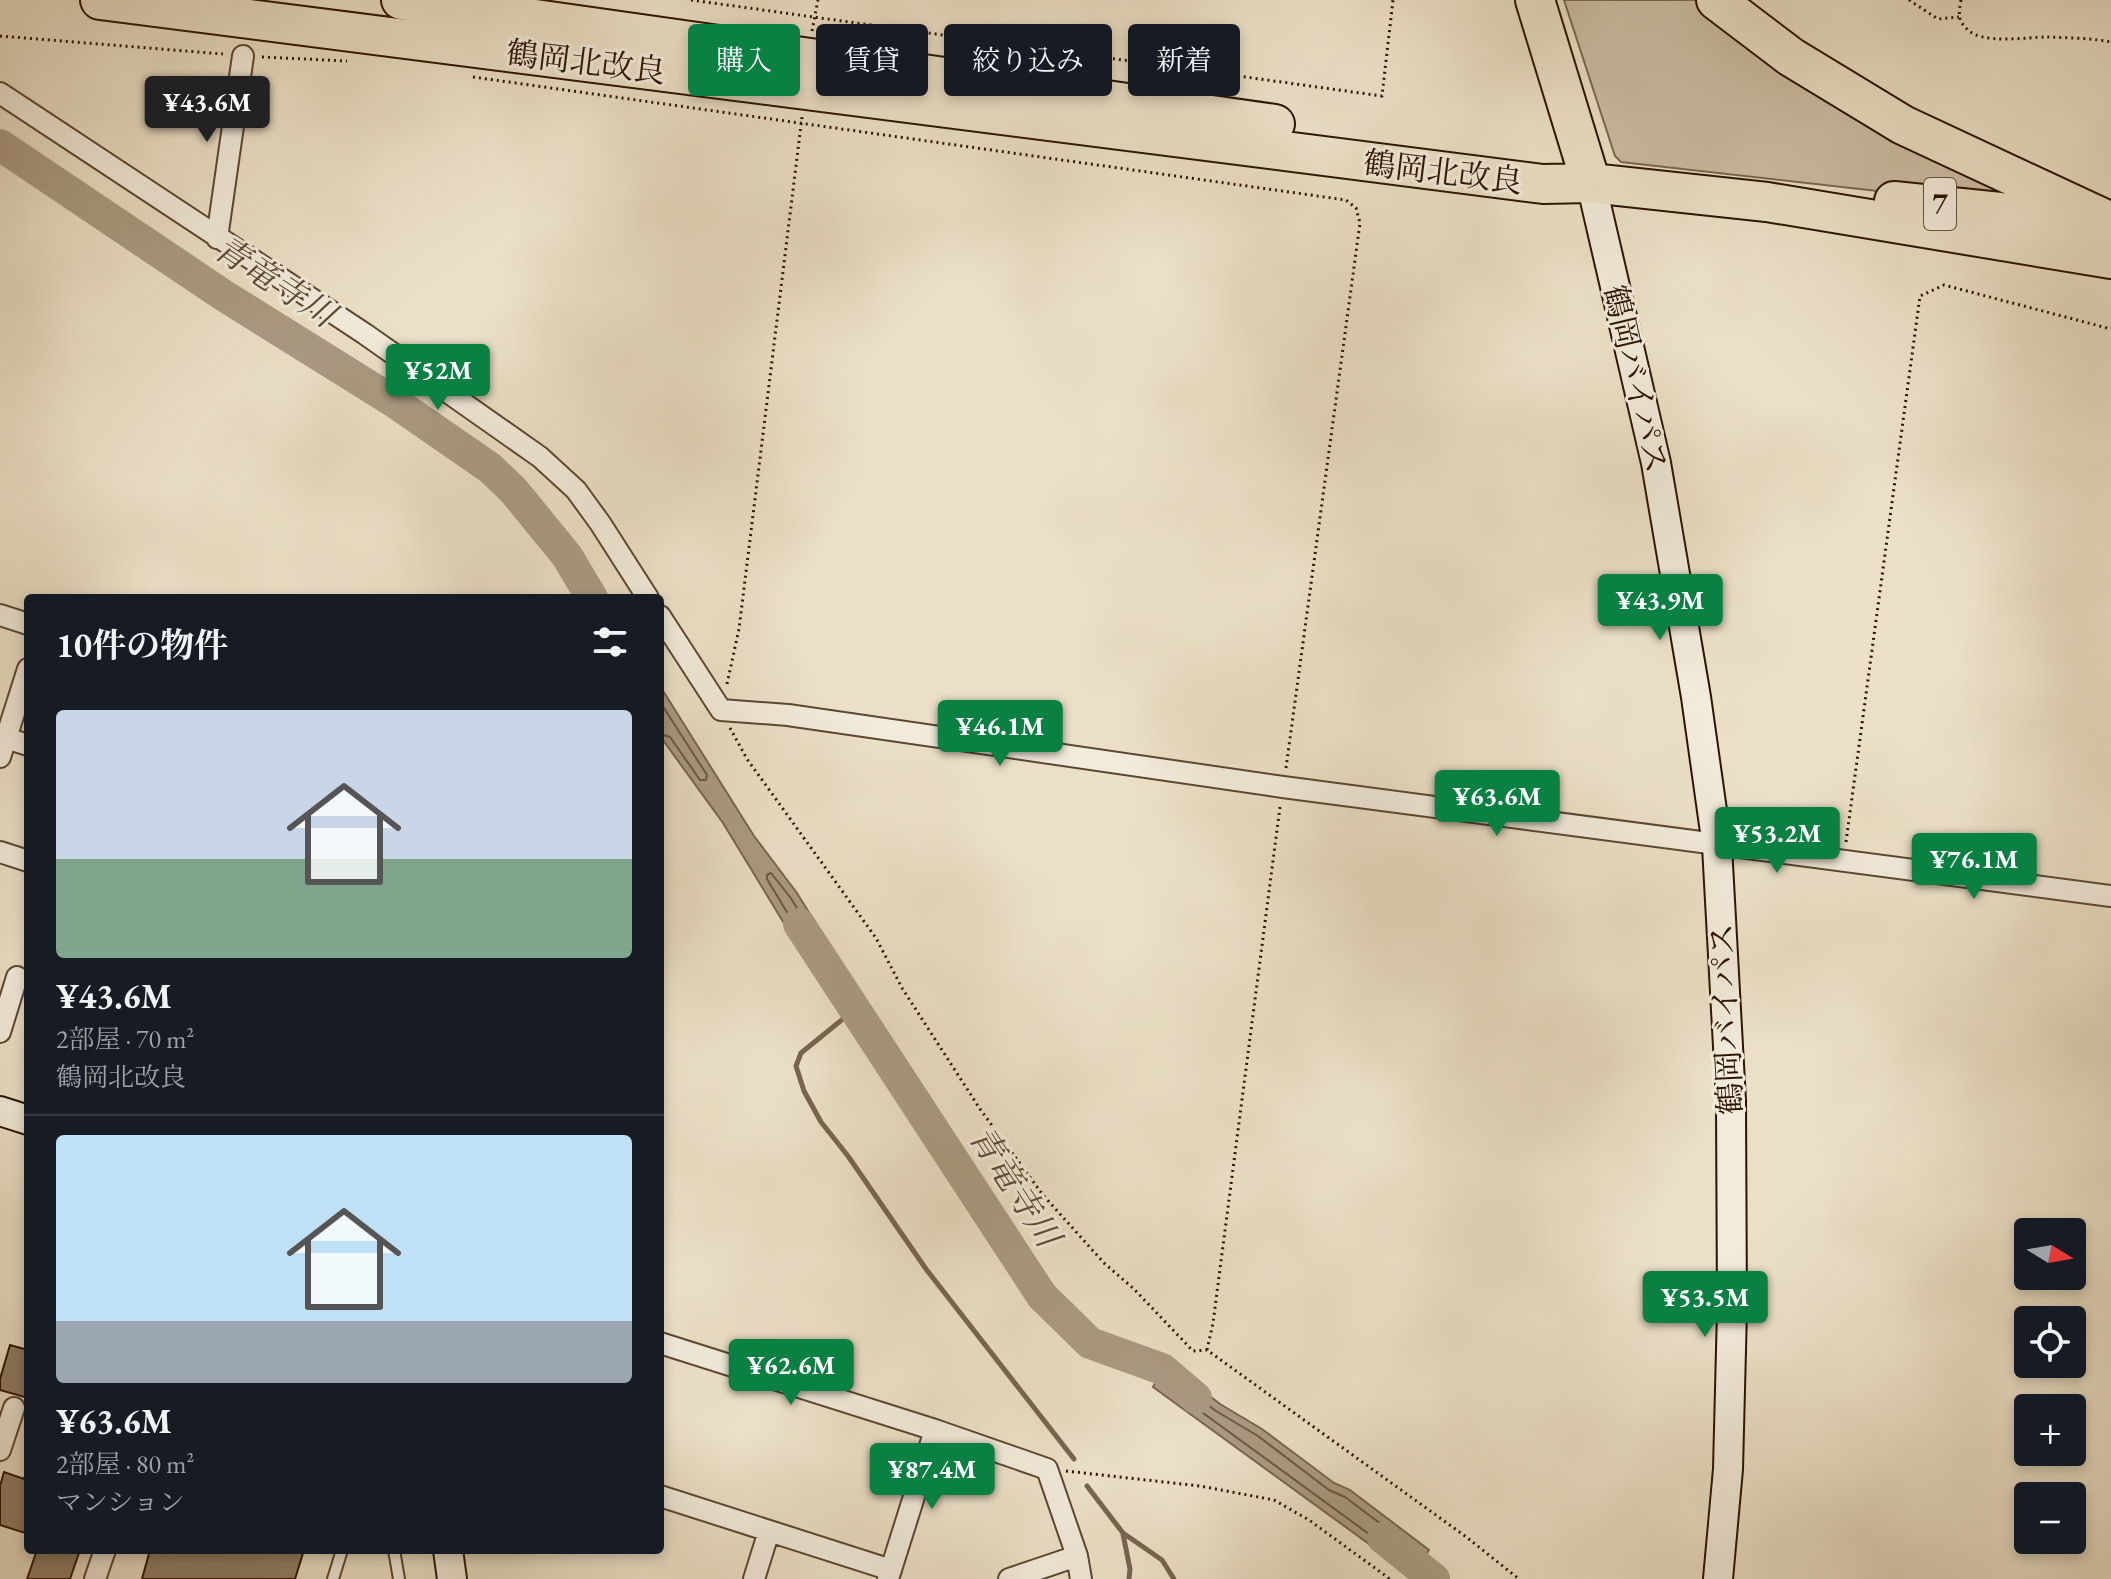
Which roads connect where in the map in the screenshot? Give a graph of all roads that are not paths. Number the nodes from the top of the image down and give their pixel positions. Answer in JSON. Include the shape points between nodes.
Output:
{"nodes":[{"id":1,"x":100,"y":0,"type":"edge"},
{"id":2,"x":401,"y":0,"type":"edge"},
{"id":3,"x":1535,"y":0,"type":"edge"},
{"id":4,"x":1716,"y":0,"type":"edge"},
{"id":5,"x":243,"y":56,"type":"road end"},
{"id":6,"x":0,"y":93,"type":"edge"},
{"id":7,"x":1591,"y":183,"type":"junction"},
{"id":8,"x":1767,"y":202,"type":"junction"},
{"id":9,"x":2111,"y":222,"type":"edge"},
{"id":10,"x":2111,"y":231,"type":"edge"},
{"id":11,"x":217,"y":238,"type":"junction"},
{"id":12,"x":2111,"y":259,"type":"edge"},
{"id":13,"x":645,"y":594,"type":"edge"},
{"id":14,"x":0,"y":615,"type":"edge"},
{"id":15,"x":664,"y":622,"type":"edge"},
{"id":16,"x":24,"y":623,"type":"edge"},
{"id":17,"x":24,"y":681,"type":"edge"},
{"id":18,"x":24,"y":745,"type":"edge"},
{"id":19,"x":3,"y":747,"type":"edge"},
{"id":20,"x":1717,"y":846,"type":"junction"},
{"id":21,"x":0,"y":852,"type":"edge"},
{"id":22,"x":24,"y":860,"type":"edge"},
{"id":23,"x":2111,"y":896,"type":"edge"},
{"id":24,"x":15,"y":977,"type":"edge"},
{"id":25,"x":0,"y":1032,"type":"edge"},
{"id":26,"x":0,"y":1111,"type":"edge"},
{"id":27,"x":24,"y":1119,"type":"edge"},
{"id":28,"x":664,"y":1344,"type":"edge"},
{"id":29,"x":14,"y":1408,"type":"edge"},
{"id":30,"x":935,"y":1430,"type":"junction"},
{"id":31,"x":0,"y":1450,"type":"edge"},
{"id":32,"x":664,"y":1497,"type":"edge"},
{"id":33,"x":769,"y":1531,"type":"junction"},
{"id":34,"x":104,"y":1554,"type":"edge"},
{"id":35,"x":341,"y":1554,"type":"edge"},
{"id":36,"x":395,"y":1554,"type":"edge"},
{"id":37,"x":449,"y":1554,"type":"edge"},
{"id":38,"x":1077,"y":1556,"type":"junction"},
{"id":39,"x":889,"y":1574,"type":"edge"},
{"id":40,"x":95,"y":1579,"type":"edge"},
{"id":41,"x":333,"y":1579,"type":"edge"},
{"id":42,"x":399,"y":1579,"type":"edge"},
{"id":43,"x":452,"y":1579,"type":"edge"},
{"id":44,"x":754,"y":1579,"type":"edge"},
{"id":45,"x":1009,"y":1579,"type":"edge"},
{"id":46,"x":1081,"y":1579,"type":"edge"},
{"id":47,"x":1718,"y":1579,"type":"edge"}],
"edges":[{"from":1,"to":7,"type":"highway","name":"鶴岡北改良","via":[[803,107],[1543,184]]},
{"from":2,"to":7,"type":"highway","name":"鶴岡北改良","via":[[1534,160]]},
{"from":3,"to":7,"type":"highway","name":"鶴岡バイパス"},
{"from":4,"to":9,"type":"highway","via":[[1791,57],[1903,125]]},
{"from":5,"to":11,"type":"street"},
{"from":6,"to":11,"type":"street"},
{"from":7,"to":8,"type":"highway","number":"7"},
{"from":7,"to":20,"type":"main road","name":"鶴岡バイパス","via":[[1656,463]]},
{"from":8,"to":10,"type":"highway","number":"7","via":[[1937,204]]},
{"from":8,"to":12,"type":"highway","number":"7"},
{"from":11,"to":13,"type":"street","via":[[540,457],[576,490]]},
{"from":14,"to":16,"type":"street"},
{"from":15,"to":20,"type":"street","via":[[721,710],[788,715]]},
{"from":17,"to":19,"type":"street"},
{"from":18,"to":19,"type":"street"},
{"from":20,"to":23,"type":"street"},
{"from":20,"to":47,"type":"main road","name":"鶴岡バイパス","via":[[1731,1101],[1732,1280],[1728,1469]]},
{"from":21,"to":22,"type":"street"},
{"from":24,"to":25,"type":"street"},
{"from":26,"to":27,"type":"main road"},
{"from":28,"to":30,"type":"street"},
{"from":29,"to":31,"type":"street"},
{"from":30,"to":38,"type":"street","via":[[1047,1469]]},
{"from":30,"to":39,"type":"street"},
{"from":32,"to":33,"type":"street"},
{"from":33,"to":39,"type":"street"},
{"from":33,"to":44,"type":"street"},
{"from":34,"to":40,"type":"street"},
{"from":35,"to":41,"type":"lane"},
{"from":36,"to":42,"type":"lane"},
{"from":37,"to":43,"type":"main road"},
{"from":38,"to":45,"type":"street"},
{"from":38,"to":46,"type":"street"}]}
